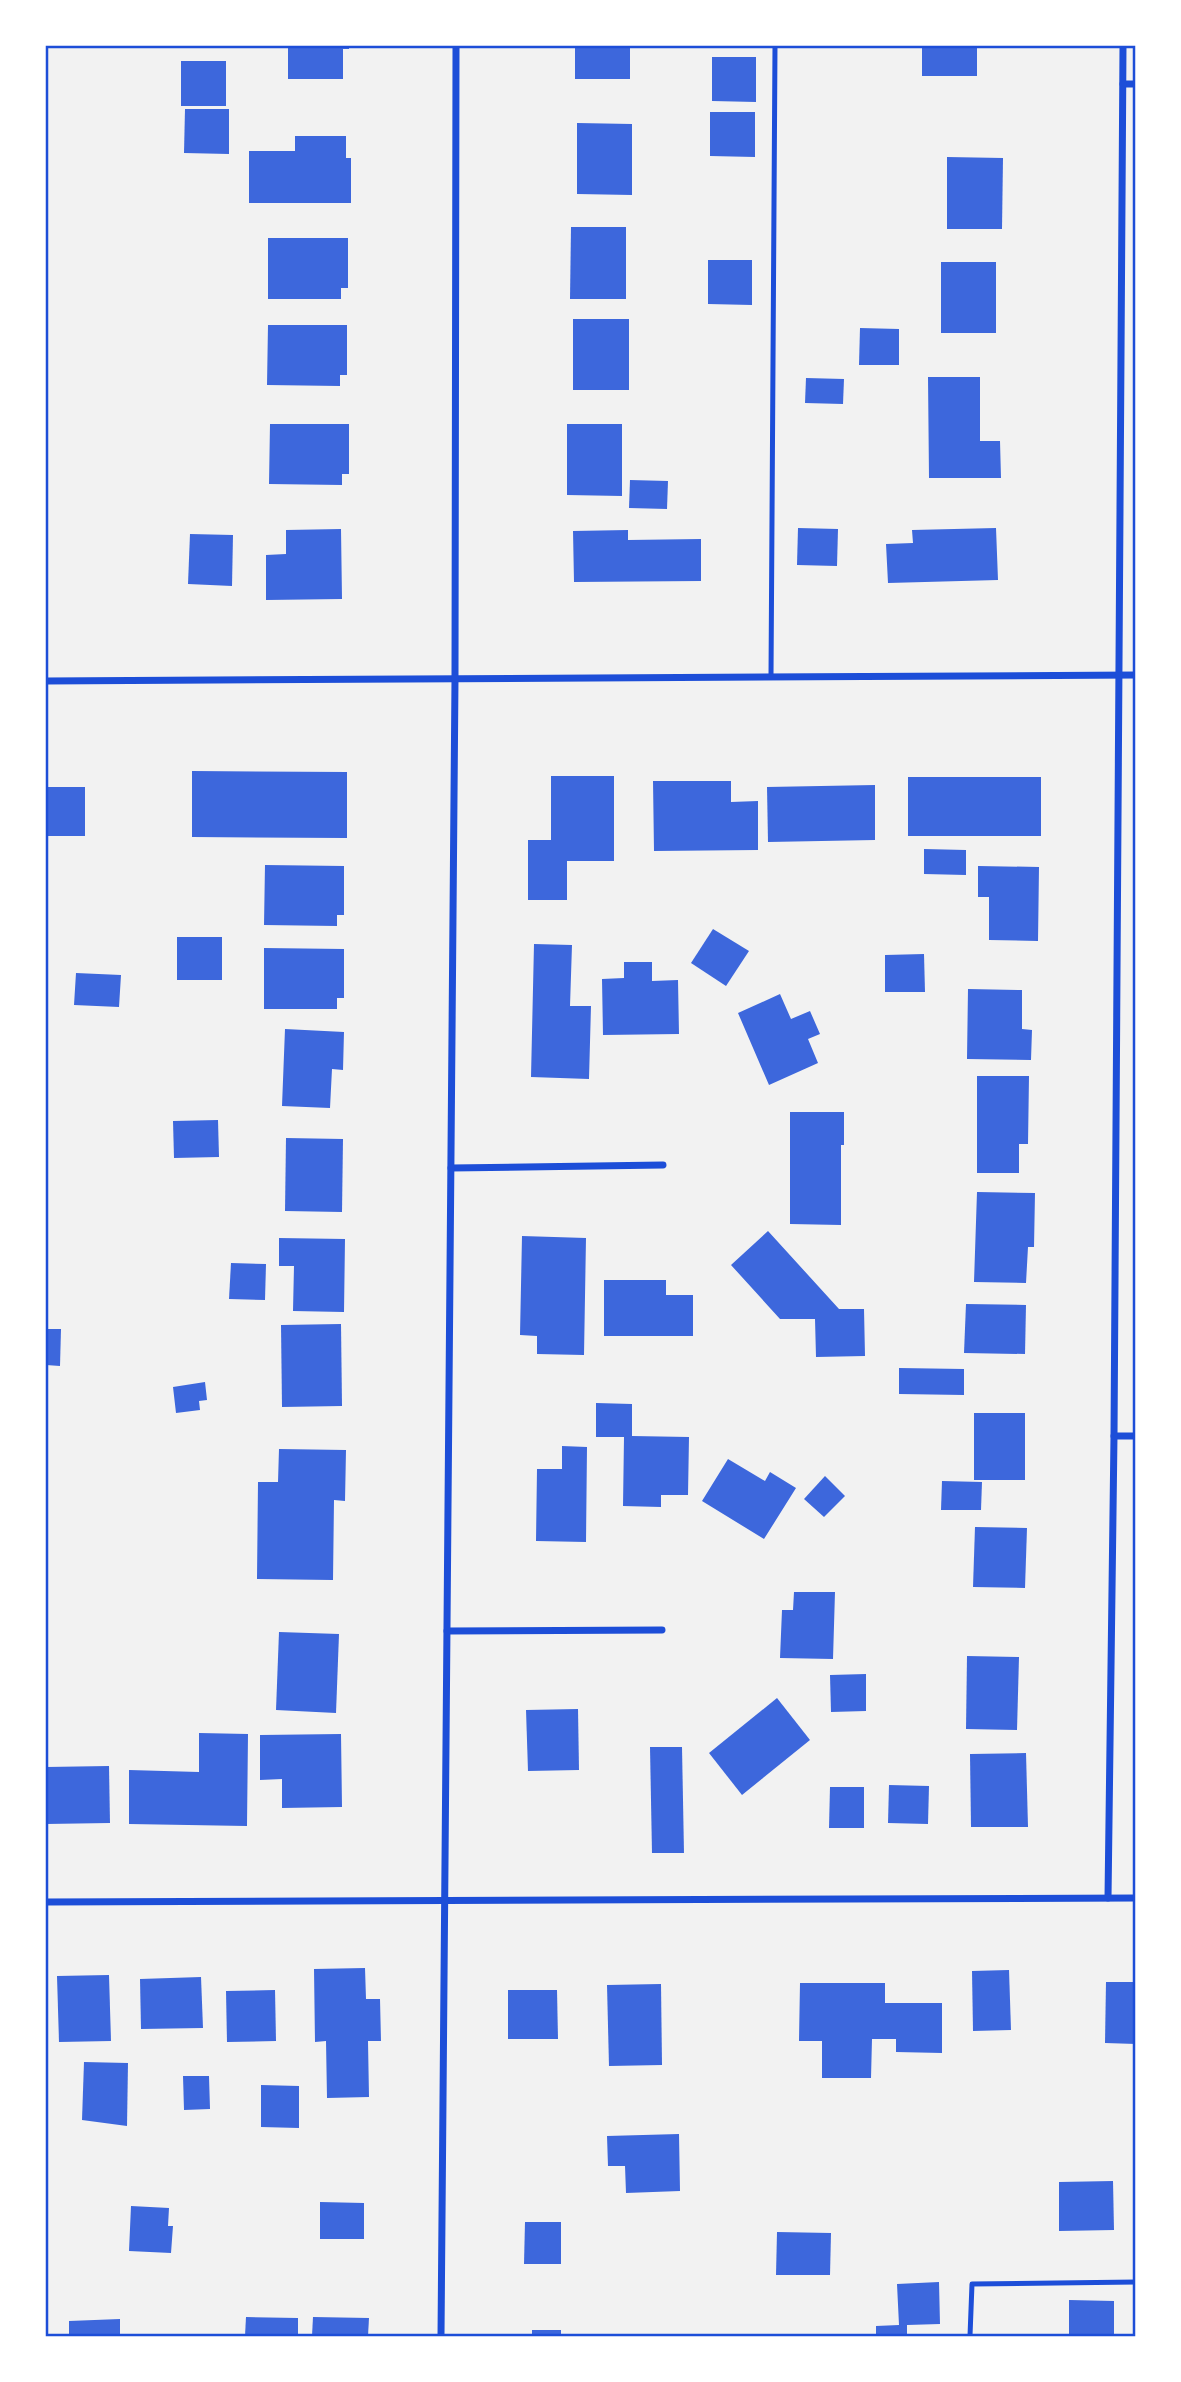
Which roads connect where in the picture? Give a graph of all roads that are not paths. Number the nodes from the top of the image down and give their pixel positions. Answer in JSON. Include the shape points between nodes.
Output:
{"nodes":[{"id":1,"x":456,"y":46,"type":"edge"},
{"id":2,"x":775,"y":46,"type":"edge"},
{"id":3,"x":1123,"y":46,"type":"edge"},
{"id":4,"x":1123,"y":84,"type":"junction"},
{"id":5,"x":1136,"y":84,"type":"edge"},
{"id":6,"x":1118,"y":675,"type":"junction"},
{"id":7,"x":1136,"y":675,"type":"edge"},
{"id":8,"x":771,"y":677,"type":"junction"},
{"id":9,"x":454,"y":680,"type":"junction"},
{"id":10,"x":46,"y":681,"type":"edge"},
{"id":11,"x":663,"y":1166,"type":"dead end"},
{"id":12,"x":451,"y":1168,"type":"junction"},
{"id":13,"x":1114,"y":1436,"type":"junction"},
{"id":14,"x":1136,"y":1436,"type":"edge"},
{"id":15,"x":662,"y":1630,"type":"dead end"},
{"id":16,"x":447,"y":1631,"type":"junction"},
{"id":17,"x":1108,"y":1898,"type":"junction"},
{"id":18,"x":1136,"y":1898,"type":"edge"},
{"id":19,"x":445,"y":1901,"type":"junction"},
{"id":20,"x":46,"y":1902,"type":"edge"},
{"id":21,"x":1136,"y":2282,"type":"edge"},
{"id":22,"x":441,"y":2336,"type":"edge"},
{"id":23,"x":970,"y":2336,"type":"edge"}],
"edges":[{"from":1,"to":9,"type":"street"},
{"from":2,"to":8,"type":"lane"},
{"from":3,"to":4,"type":"street"},
{"from":4,"to":5,"type":"street"},
{"from":4,"to":6,"type":"street"},
{"from":6,"to":7,"type":"street"},
{"from":6,"to":8,"type":"street"},
{"from":6,"to":13,"type":"street"},
{"from":8,"to":9,"type":"street"},
{"from":9,"to":10,"type":"street"},
{"from":9,"to":12,"type":"street"},
{"from":11,"to":12,"type":"street"},
{"from":12,"to":16,"type":"street"},
{"from":13,"to":14,"type":"street"},
{"from":13,"to":17,"type":"street"},
{"from":15,"to":16,"type":"street"},
{"from":16,"to":19,"type":"street"},
{"from":17,"to":18,"type":"street"},
{"from":17,"to":19,"type":"street"},
{"from":19,"to":20,"type":"street"},
{"from":19,"to":22,"type":"street"},
{"from":21,"to":23,"type":"lane","via":[[972,2284]]}]}
